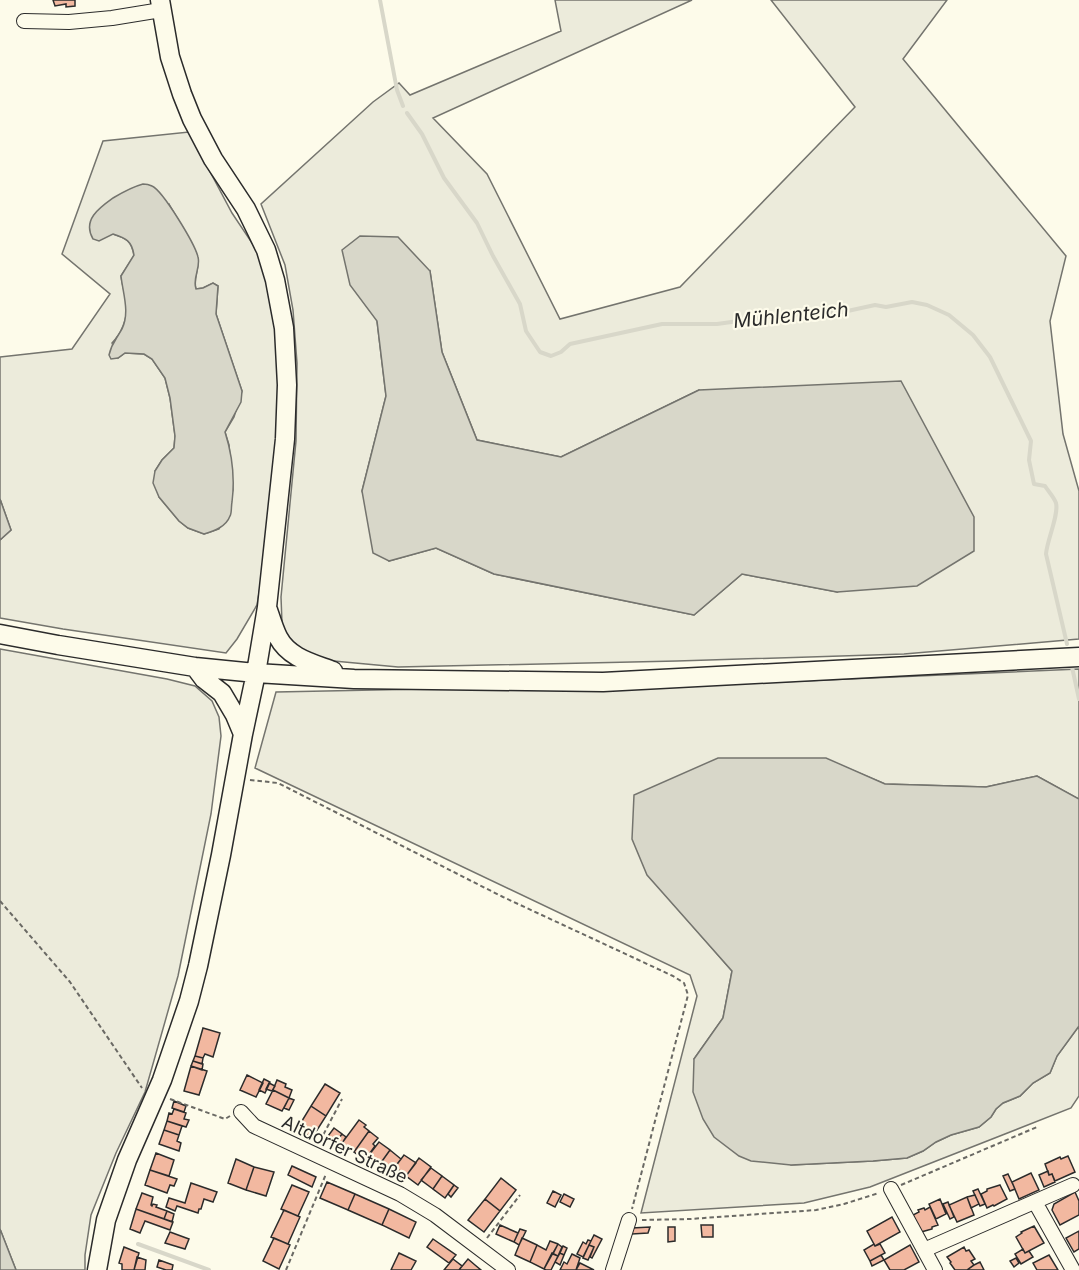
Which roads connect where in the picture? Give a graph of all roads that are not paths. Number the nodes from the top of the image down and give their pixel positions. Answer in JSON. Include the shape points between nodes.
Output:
{"nodes":[{"id":1,"x":161,"y":5,"type":"edge"},
{"id":2,"x":24,"y":21,"type":"dead end"},
{"id":3,"x":267,"y":606,"type":"junction"},
{"id":4,"x":0,"y":634,"type":"edge"},
{"id":5,"x":1079,"y":657,"type":"edge"},
{"id":6,"x":195,"y":667,"type":"junction"},
{"id":7,"x":256,"y":672,"type":"junction"},
{"id":8,"x":354,"y":679,"type":"junction"},
{"id":9,"x":243,"y":734,"type":"junction"},
{"id":10,"x":241,"y":1112,"type":"road end"},
{"id":11,"x":1073,"y":1185,"type":"dead end"},
{"id":12,"x":891,"y":1189,"type":"road end"},
{"id":13,"x":1035,"y":1202,"type":"junction"},
{"id":14,"x":629,"y":1220,"type":"road end"},
{"id":15,"x":924,"y":1250,"type":"junction"},
{"id":16,"x":97,"y":1270,"type":"edge"},
{"id":17,"x":508,"y":1270,"type":"edge"},
{"id":18,"x":613,"y":1270,"type":"edge"},
{"id":19,"x":935,"y":1270,"type":"edge"},
{"id":20,"x":1073,"y":1270,"type":"edge"}],
"edges":[{"from":1,"to":2,"type":"street","via":[[112,18]]},
{"from":1,"to":3,"type":"main road","via":[[170,57],[182,94],[213,159],[246,209],[266,249],[284,328],[285,439]]},
{"from":3,"to":7,"type":"main road"},
{"from":3,"to":8,"type":"main road","via":[[285,648],[299,659]]},
{"from":4,"to":6,"type":"main road"},
{"from":5,"to":8,"type":"main road","via":[[603,682]]},
{"from":6,"to":7,"type":"main road"},
{"from":6,"to":9,"type":"main road","via":[[222,693]]},
{"from":7,"to":8,"type":"main road"},
{"from":7,"to":9,"type":"main road"},
{"from":9,"to":16,"type":"main road","via":[[189,1001],[106,1220]]},
{"from":10,"to":17,"type":"street","name":"Altdorfer Straße","via":[[254,1126],[400,1194]]},
{"from":11,"to":13,"type":"street"},
{"from":12,"to":15,"type":"street"},
{"from":13,"to":15,"type":"street"},
{"from":13,"to":20,"type":"street"},
{"from":14,"to":18,"type":"street"},
{"from":15,"to":19,"type":"street"}]}
